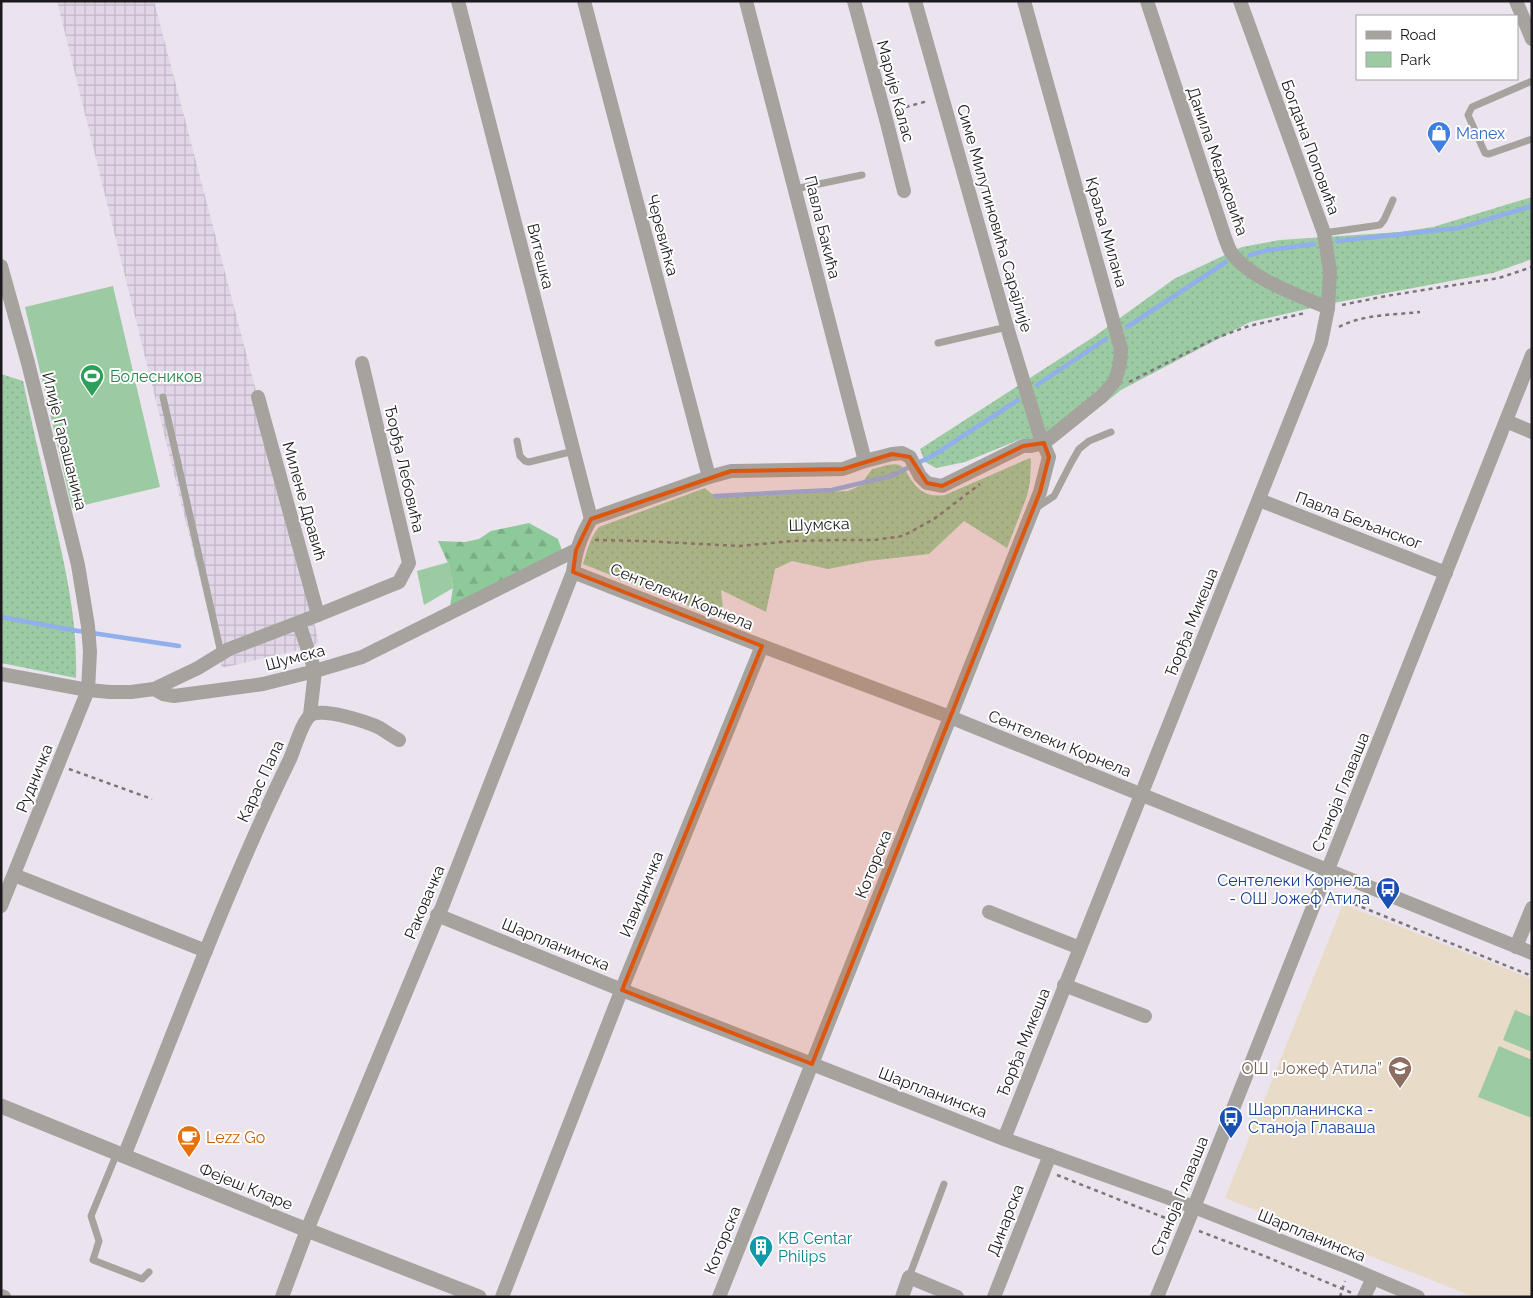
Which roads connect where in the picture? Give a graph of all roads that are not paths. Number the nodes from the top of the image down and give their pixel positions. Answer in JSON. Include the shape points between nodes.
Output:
{"nodes":[{"id":1,"x":458,"y":1,"type":"edge"},
{"id":2,"x":584,"y":1,"type":"edge"},
{"id":3,"x":746,"y":1,"type":"edge"},
{"id":4,"x":854,"y":1,"type":"edge"},
{"id":5,"x":915,"y":1,"type":"edge"},
{"id":6,"x":1024,"y":1,"type":"edge"},
{"id":7,"x":1147,"y":1,"type":"edge"},
{"id":8,"x":1240,"y":1,"type":"edge"},
{"id":9,"x":1516,"y":1,"type":"edge"},
{"id":10,"x":1532,"y":39,"type":"edge"},
{"id":11,"x":1532,"y":81,"type":"edge"},
{"id":12,"x":1532,"y":139,"type":"edge"},
{"id":13,"x":862,"y":175,"type":"dead end"},
{"id":14,"x":795,"y":189,"type":"junction"},
{"id":15,"x":904,"y":191,"type":"dead end"},
{"id":16,"x":1394,"y":200,"type":"dead end"},
{"id":17,"x":1324,"y":233,"type":"junction"},
{"id":18,"x":1,"y":266,"type":"edge"},
{"id":19,"x":1328,"y":308,"type":"junction"},
{"id":20,"x":1007,"y":327,"type":"junction"},
{"id":21,"x":938,"y":343,"type":"dead end"},
{"id":22,"x":1532,"y":355,"type":"edge"},
{"id":23,"x":362,"y":363,"type":"dead end"},
{"id":24,"x":163,"y":397,"type":"dead end"},
{"id":25,"x":258,"y":397,"type":"dead end"},
{"id":26,"x":1506,"y":421,"type":"junction"},
{"id":27,"x":1112,"y":432,"type":"dead end"},
{"id":28,"x":1532,"y":432,"type":"edge"},
{"id":29,"x":516,"y":441,"type":"dead end"},
{"id":30,"x":1044,"y":443,"type":"junction"},
{"id":31,"x":574,"y":451,"type":"junction"},
{"id":32,"x":865,"y":461,"type":"junction"},
{"id":33,"x":709,"y":477,"type":"junction"},
{"id":34,"x":1259,"y":500,"type":"junction"},
{"id":35,"x":1033,"y":510,"type":"junction"},
{"id":36,"x":592,"y":519,"type":"junction"},
{"id":37,"x":578,"y":547,"type":"junction"},
{"id":38,"x":573,"y":572,"type":"junction"},
{"id":39,"x":1446,"y":573,"type":"junction"},
{"id":40,"x":318,"y":615,"type":"junction"},
{"id":41,"x":299,"y":623,"type":"junction"},
{"id":42,"x":762,"y":646,"type":"junction"},
{"id":43,"x":90,"y":652,"type":"joint"},
{"id":44,"x":221,"y":653,"type":"junction"},
{"id":45,"x":315,"y":671,"type":"junction"},
{"id":46,"x":1,"y":674,"type":"edge"},
{"id":47,"x":154,"y":689,"type":"junction"},
{"id":48,"x":88,"y":690,"type":"junction"},
{"id":49,"x":310,"y":715,"type":"junction"},
{"id":50,"x":950,"y":717,"type":"junction"},
{"id":51,"x":399,"y":740,"type":"dead end"},
{"id":52,"x":1141,"y":794,"type":"junction"},
{"id":53,"x":1328,"y":870,"type":"junction"},
{"id":54,"x":14,"y":875,"type":"junction"},
{"id":55,"x":1,"y":906,"type":"edge"},
{"id":56,"x":1532,"y":908,"type":"edge"},
{"id":57,"x":989,"y":912,"type":"dead end"},
{"id":58,"x":437,"y":915,"type":"junction"},
{"id":59,"x":1516,"y":946,"type":"junction"},
{"id":60,"x":1080,"y":948,"type":"junction"},
{"id":61,"x":206,"y":951,"type":"junction"},
{"id":62,"x":1532,"y":953,"type":"edge"},
{"id":63,"x":1064,"y":985,"type":"junction"},
{"id":64,"x":622,"y":990,"type":"junction"},
{"id":65,"x":1145,"y":1016,"type":"dead end"},
{"id":66,"x":812,"y":1064,"type":"junction"},
{"id":67,"x":1,"y":1106,"type":"edge"},
{"id":68,"x":1004,"y":1139,"type":"junction"},
{"id":69,"x":120,"y":1154,"type":"junction"},
{"id":70,"x":1050,"y":1156,"type":"junction"},
{"id":71,"x":944,"y":1184,"type":"dead end"},
{"id":72,"x":1194,"y":1207,"type":"junction"},
{"id":73,"x":307,"y":1230,"type":"junction"},
{"id":74,"x":149,"y":1272,"type":"dead end"},
{"id":75,"x":909,"y":1277,"type":"junction"},
{"id":76,"x":1373,"y":1278,"type":"junction"},
{"id":77,"x":282,"y":1297,"type":"edge"},
{"id":78,"x":479,"y":1297,"type":"edge"},
{"id":79,"x":502,"y":1297,"type":"edge"},
{"id":80,"x":719,"y":1297,"type":"edge"},
{"id":81,"x":902,"y":1297,"type":"edge"},
{"id":82,"x":957,"y":1297,"type":"edge"},
{"id":83,"x":994,"y":1297,"type":"edge"},
{"id":84,"x":1157,"y":1297,"type":"edge"},
{"id":85,"x":1364,"y":1297,"type":"edge"},
{"id":86,"x":1418,"y":1297,"type":"edge"}],
"edges":[{"from":1,"to":31,"type":"street","name":"Витешка"},
{"from":2,"to":33,"type":"street","name":"Черевићка"},
{"from":3,"to":14,"type":"street","name":"Павла Бакића"},
{"from":4,"to":15,"type":"street","name":"Марије Калас"},
{"from":5,"to":20,"type":"street","name":"Симе Милутиновића Сарајлије"},
{"from":6,"to":30,"type":"street","name":"Краља Милана","via":[[1121,349],[1120,383]]},
{"from":7,"to":19,"type":"street","name":"Данила Медаковића","via":[[1231,253],[1256,274]]},
{"from":8,"to":17,"type":"street","name":"Богдана Поповића"},
{"from":9,"to":10,"type":"street"},
{"from":11,"to":12,"type":"lane","via":[[1472,107],[1468,114],[1485,152],[1490,154]]},
{"from":13,"to":14,"type":"lane"},
{"from":14,"to":32,"type":"street","name":"Павла Бакића"},
{"from":16,"to":17,"type":"lane","via":[[1380,225]]},
{"from":17,"to":19,"type":"street","name":"Богдана Поповића","via":[[1330,271]]},
{"from":18,"to":43,"type":"street","name":"Илије Гарашанина","via":[[78,565]]},
{"from":19,"to":34,"type":"street","name":"Ђорђа Микеша","via":[[1321,343]]},
{"from":20,"to":21,"type":"lane"},
{"from":20,"to":30,"type":"street","name":"Симе Милутиновића Сарајлије"},
{"from":22,"to":26,"type":"street","name":"Станоја Главаша"},
{"from":23,"to":40,"type":"street","name":"Ђорђа Лебовића","via":[[409,563],[399,582]]},
{"from":24,"to":44,"type":"lane"},
{"from":25,"to":40,"type":"street","name":"Милене Дравић"},
{"from":26,"to":28,"type":"street"},
{"from":26,"to":39,"type":"street","name":"Станоја Главаша"},
{"from":27,"to":35,"type":"lane","via":[[1089,441],[1079,449],[1054,496]]},
{"from":29,"to":31,"type":"lane","via":[[520,456],[529,462]]},
{"from":30,"to":32,"type":"street","via":[[1023,446],[942,486],[927,483],[910,456],[902,453]]},
{"from":30,"to":35,"type":"street","name":"Которска","via":[[1049,457]]},
{"from":31,"to":36,"type":"street","name":"Витешка"},
{"from":32,"to":33,"type":"street","via":[[843,469],[730,471]]},
{"from":33,"to":36,"type":"street"},
{"from":34,"to":39,"type":"street","name":"Павла Бељанског"},
{"from":34,"to":52,"type":"street","name":"Ђорђа Микеша"},
{"from":35,"to":50,"type":"street","name":"Которска"},
{"from":36,"to":37,"type":"street","name":"Раковачка"},
{"from":37,"to":38,"type":"street","name":"Раковачка"},
{"from":37,"to":45,"type":"street","name":"Шумска","via":[[362,657]]},
{"from":38,"to":42,"type":"street","name":"Сентелеки Корнела"},
{"from":38,"to":58,"type":"street","name":"Раковачка"},
{"from":39,"to":53,"type":"street","name":"Станоја Главаша"},
{"from":40,"to":41,"type":"street"},
{"from":41,"to":44,"type":"street"},
{"from":41,"to":45,"type":"street"},
{"from":42,"to":50,"type":"street","name":"Сентелеки Корнела"},
{"from":42,"to":64,"type":"street","name":"Извидничка"},
{"from":43,"to":48,"type":"street","name":"Рудничка"},
{"from":44,"to":47,"type":"street"},
{"from":45,"to":47,"type":"street","name":"Шумска","via":[[263,684],[174,696]]},
{"from":45,"to":49,"type":"street","name":"Карас Пала"},
{"from":46,"to":48,"type":"street","name":"Шумска"},
{"from":47,"to":48,"type":"street","name":"Шумска","via":[[124,692]]},
{"from":48,"to":54,"type":"street","name":"Рудничка"},
{"from":49,"to":51,"type":"street","via":[[320,712],[350,718],[379,728]]},
{"from":49,"to":61,"type":"street","name":"Карас Пала","via":[[244,857]]},
{"from":50,"to":52,"type":"street","name":"Сентелеки Корнела"},
{"from":50,"to":66,"type":"street","name":"Которска"},
{"from":52,"to":53,"type":"street","name":"Сентелеки Корнела"},
{"from":52,"to":60,"type":"street","name":"Ђорђа Микеша"},
{"from":53,"to":59,"type":"street","name":"Сентелеки Корнела"},
{"from":53,"to":72,"type":"street","name":"Станоја Главаша"},
{"from":54,"to":55,"type":"street","name":"Рудничка"},
{"from":54,"to":61,"type":"street"},
{"from":56,"to":59,"type":"street"},
{"from":57,"to":60,"type":"street"},
{"from":58,"to":64,"type":"street","name":"Шарпланинска"},
{"from":58,"to":73,"type":"street","name":"Раковачка"},
{"from":59,"to":62,"type":"street","name":"Сентелеки Корнела"},
{"from":60,"to":63,"type":"street","name":"Ђорђа Микеша"},
{"from":61,"to":69,"type":"street","name":"Карас Пала"},
{"from":63,"to":65,"type":"street","name":"Ђорђа Микеша"},
{"from":63,"to":68,"type":"street","name":"Ђорђа Микеша"},
{"from":64,"to":66,"type":"street","name":"Шарпланинска"},
{"from":64,"to":79,"type":"street","name":"Извидничка"},
{"from":66,"to":68,"type":"street","name":"Шарпланинска"},
{"from":66,"to":80,"type":"street","name":"Которска"},
{"from":67,"to":69,"type":"street","name":"Фејеш Кларе"},
{"from":68,"to":70,"type":"street","name":"Шарпланинска"},
{"from":69,"to":73,"type":"street","name":"Фејеш Кларе"},
{"from":69,"to":74,"type":"lane","via":[[91,1216],[99,1241],[93,1260],[142,1279]]},
{"from":70,"to":72,"type":"street","name":"Шарпланинска"},
{"from":70,"to":83,"type":"street","name":"Динарска"},
{"from":71,"to":75,"type":"lane"},
{"from":72,"to":76,"type":"street","name":"Шарпланинска"},
{"from":72,"to":84,"type":"street","name":"Станоја Главаша"},
{"from":73,"to":77,"type":"street","name":"Раковачка"},
{"from":73,"to":78,"type":"street","name":"Фејеш Кларе"},
{"from":75,"to":81,"type":"street"},
{"from":75,"to":82,"type":"street"},
{"from":76,"to":85,"type":"street"},
{"from":76,"to":86,"type":"street","name":"Шарпланинска"}]}
